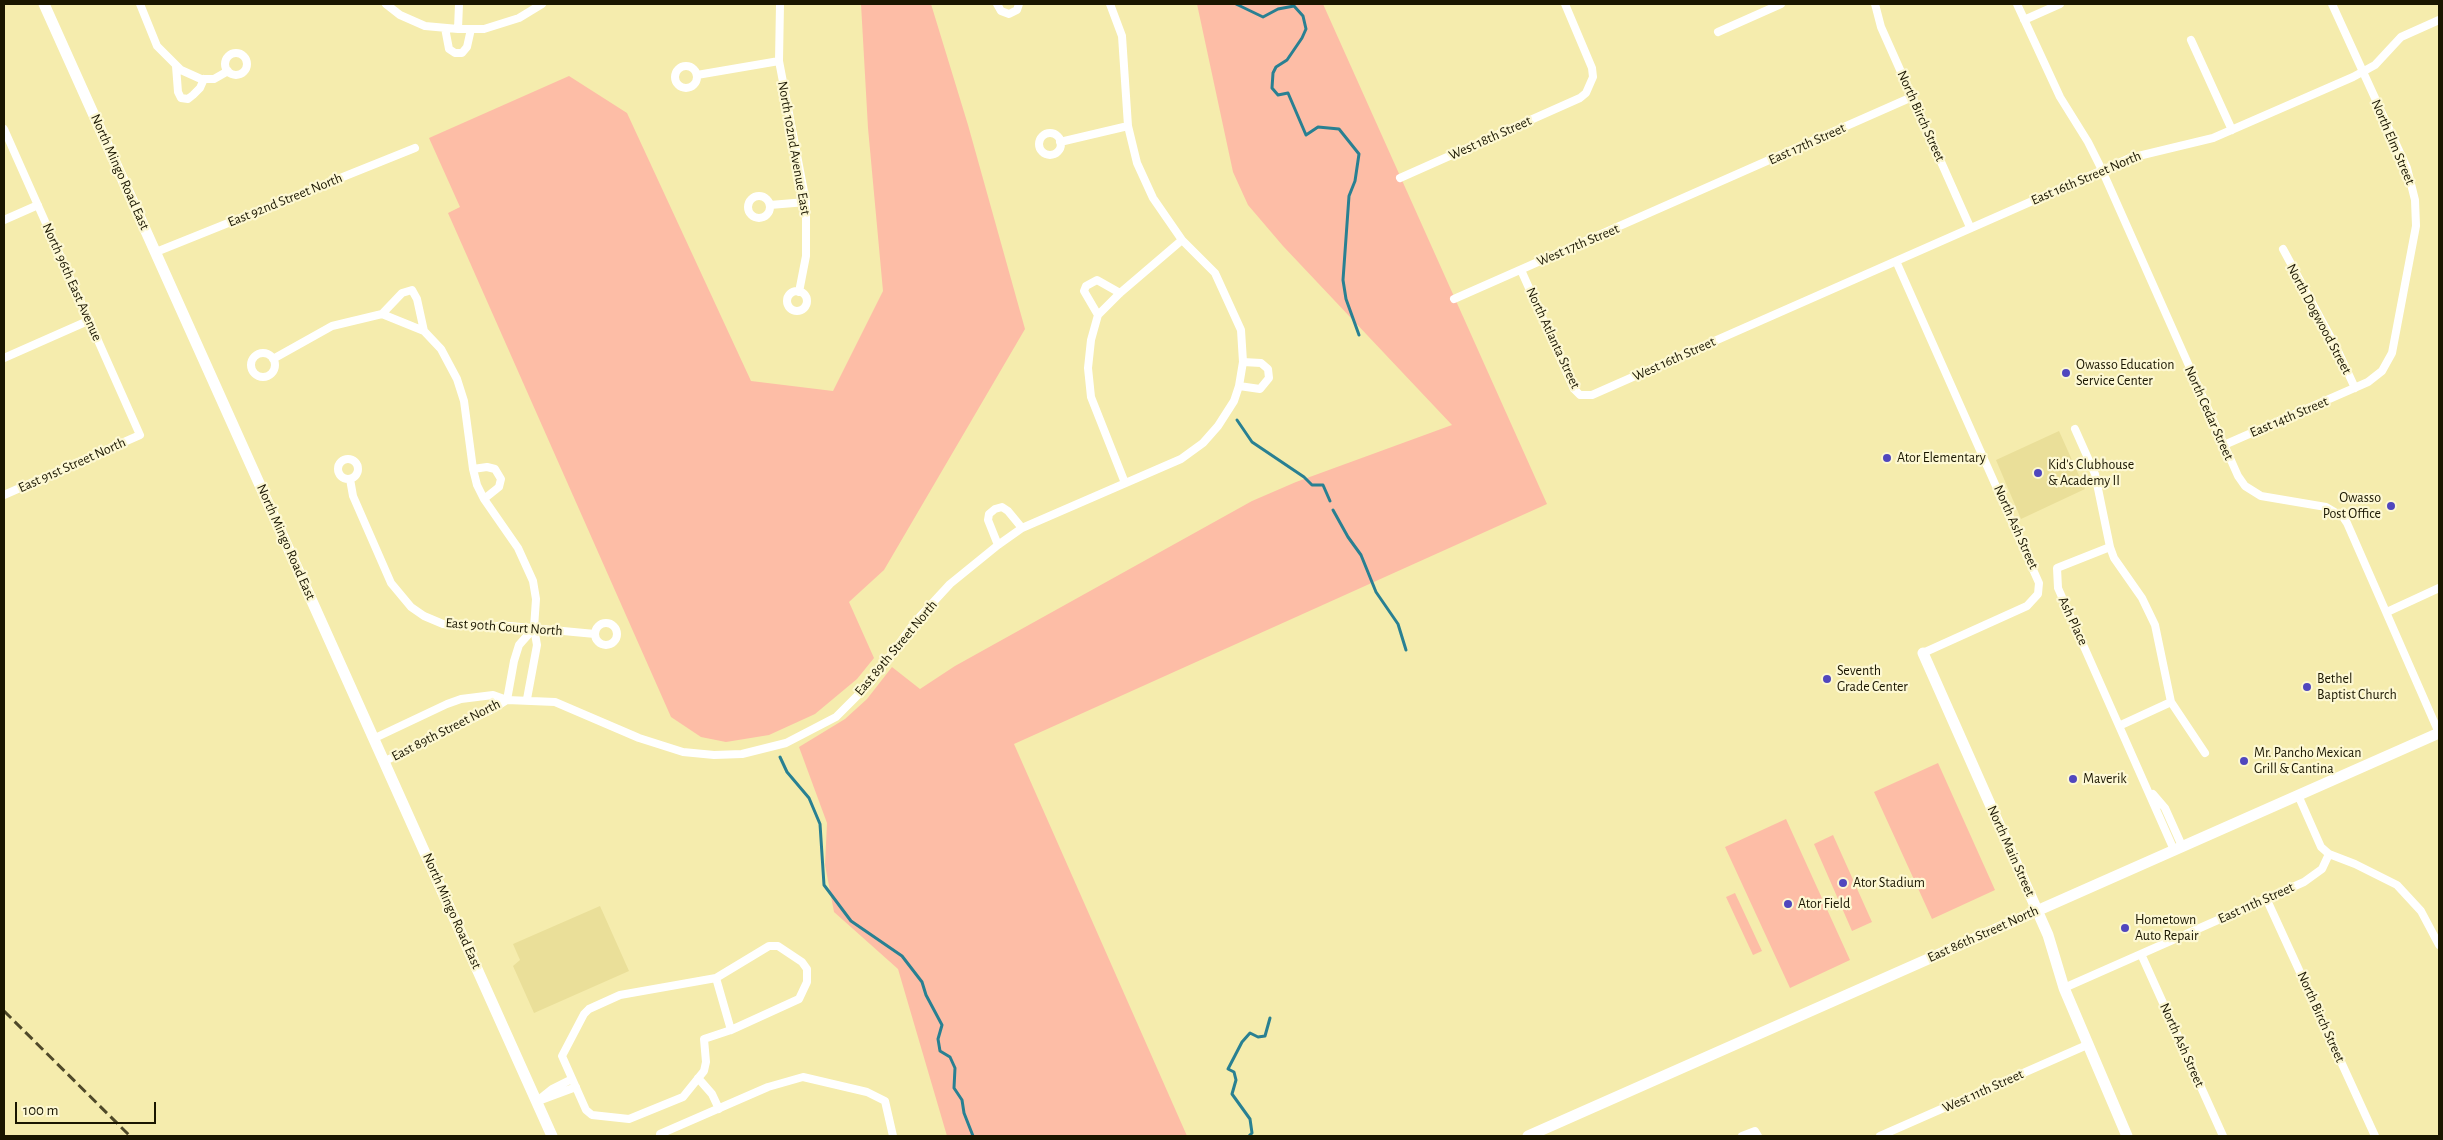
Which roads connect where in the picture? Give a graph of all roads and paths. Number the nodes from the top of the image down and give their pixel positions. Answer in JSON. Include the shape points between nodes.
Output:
{"nodes":[{"id":1,"x":44,"y":4,"type":"edge"},
{"id":2,"x":140,"y":4,"type":"edge"},
{"id":3,"x":386,"y":4,"type":"edge"},
{"id":4,"x":459,"y":4,"type":"edge"},
{"id":5,"x":542,"y":4,"type":"edge"},
{"id":6,"x":780,"y":4,"type":"edge"},
{"id":7,"x":997,"y":4,"type":"edge"},
{"id":8,"x":1019,"y":4,"type":"edge"},
{"id":9,"x":1110,"y":4,"type":"edge"},
{"id":10,"x":1565,"y":4,"type":"edge"},
{"id":11,"x":1781,"y":4,"type":"edge"},
{"id":12,"x":1876,"y":4,"type":"edge"},
{"id":13,"x":2017,"y":4,"type":"edge"},
{"id":14,"x":2060,"y":4,"type":"edge"},
{"id":15,"x":2332,"y":4,"type":"edge"},
{"id":16,"x":2024,"y":20,"type":"junction"},
{"id":17,"x":2439,"y":20,"type":"edge"},
{"id":18,"x":445,"y":28,"type":"junction"},
{"id":19,"x":458,"y":29,"type":"junction"},
{"id":20,"x":471,"y":29,"type":"junction"},
{"id":21,"x":1718,"y":32,"type":"dead end"},
{"id":22,"x":2191,"y":40,"type":"dead end"},
{"id":23,"x":779,"y":61,"type":"junction"},
{"id":24,"x":176,"y":66,"type":"junction"},
{"id":25,"x":228,"y":71,"type":"dead end"},
{"id":26,"x":2364,"y":72,"type":"junction"},
{"id":27,"x":697,"y":75,"type":"dead end"},
{"id":28,"x":204,"y":79,"type":"junction"},
{"id":29,"x":1912,"y":97,"type":"junction"},
{"id":30,"x":1128,"y":126,"type":"junction"},
{"id":31,"x":4,"y":129,"type":"edge"},
{"id":32,"x":2232,"y":130,"type":"junction"},
{"id":33,"x":1060,"y":142,"type":"dead end"},
{"id":34,"x":415,"y":148,"type":"dead end"},
{"id":35,"x":2102,"y":170,"type":"junction"},
{"id":36,"x":1400,"y":178,"type":"dead end"},
{"id":37,"x":1701,"y":192,"type":"joint"},
{"id":38,"x":806,"y":202,"type":"junction"},
{"id":39,"x":38,"y":205,"type":"junction"},
{"id":40,"x":770,"y":205,"type":"dead end"},
{"id":41,"x":4,"y":220,"type":"edge"},
{"id":42,"x":1970,"y":227,"type":"junction"},
{"id":43,"x":1182,"y":240,"type":"junction"},
{"id":44,"x":2283,"y":249,"type":"dead end"},
{"id":45,"x":156,"y":252,"type":"junction"},
{"id":46,"x":1896,"y":260,"type":"junction"},
{"id":47,"x":1521,"y":270,"type":"junction"},
{"id":48,"x":799,"y":292,"type":"dead end"},
{"id":49,"x":1120,"y":293,"type":"junction"},
{"id":50,"x":1454,"y":299,"type":"dead end"},
{"id":51,"x":382,"y":314,"type":"junction"},
{"id":52,"x":1098,"y":315,"type":"junction"},
{"id":53,"x":90,"y":320,"type":"junction"},
{"id":54,"x":1756,"y":323,"type":"joint"},
{"id":55,"x":424,"y":331,"type":"junction"},
{"id":56,"x":4,"y":358,"type":"edge"},
{"id":57,"x":273,"y":359,"type":"dead end"},
{"id":58,"x":1243,"y":362,"type":"junction"},
{"id":59,"x":1240,"y":386,"type":"junction"},
{"id":60,"x":2355,"y":388,"type":"junction"},
{"id":61,"x":1592,"y":395,"type":"joint"},
{"id":62,"x":2075,"y":429,"type":"dead end"},
{"id":63,"x":140,"y":434,"type":"joint"},
{"id":64,"x":2224,"y":446,"type":"junction"},
{"id":65,"x":473,"y":469,"type":"junction"},
{"id":66,"x":350,"y":479,"type":"dead end"},
{"id":67,"x":1126,"y":483,"type":"junction"},
{"id":68,"x":4,"y":495,"type":"edge"},
{"id":69,"x":484,"y":498,"type":"junction"},
{"id":70,"x":1022,"y":528,"type":"junction"},
{"id":71,"x":998,"y":545,"type":"junction"},
{"id":72,"x":2110,"y":547,"type":"junction"},
{"id":73,"x":2439,"y":588,"type":"edge"},
{"id":74,"x":2388,"y":612,"type":"junction"},
{"id":75,"x":534,"y":628,"type":"junction"},
{"id":76,"x":595,"y":634,"type":"dead end"},
{"id":77,"x":1923,"y":652,"type":"joint"},
{"id":78,"x":527,"y":699,"type":"junction"},
{"id":79,"x":507,"y":700,"type":"junction"},
{"id":80,"x":2171,"y":702,"type":"junction"},
{"id":81,"x":2121,"y":725,"type":"junction"},
{"id":82,"x":2439,"y":733,"type":"edge"},
{"id":83,"x":375,"y":738,"type":"junction"},
{"id":84,"x":2205,"y":753,"type":"dead end"},
{"id":85,"x":385,"y":761,"type":"junction"},
{"id":86,"x":2298,"y":796,"type":"junction"},
{"id":87,"x":2178,"y":848,"type":"junction"},
{"id":88,"x":2329,"y":854,"type":"junction"},
{"id":89,"x":2266,"y":898,"type":"junction"},
{"id":90,"x":2037,"y":910,"type":"junction"},
{"id":91,"x":2439,"y":945,"type":"edge"},
{"id":92,"x":2141,"y":954,"type":"junction"},
{"id":93,"x":716,"y":978,"type":"junction"},
{"id":94,"x":2064,"y":988,"type":"junction"},
{"id":95,"x":731,"y":1030,"type":"junction"},
{"id":96,"x":2087,"y":1045,"type":"junction"},
{"id":97,"x":698,"y":1078,"type":"junction"},
{"id":98,"x":574,"y":1083,"type":"junction"},
{"id":99,"x":537,"y":1101,"type":"junction"},
{"id":100,"x":719,"y":1108,"type":"junction"},
{"id":101,"x":1548,"y":1132,"type":"edge"},
{"id":102,"x":1757,"y":1133,"type":"edge"},
{"id":103,"x":1891,"y":1134,"type":"edge"},
{"id":104,"x":552,"y":1136,"type":"edge"},
{"id":105,"x":660,"y":1136,"type":"edge"},
{"id":106,"x":893,"y":1136,"type":"edge"},
{"id":107,"x":1528,"y":1136,"type":"edge"},
{"id":108,"x":1742,"y":1136,"type":"edge"},
{"id":109,"x":1880,"y":1136,"type":"edge"},
{"id":110,"x":2127,"y":1136,"type":"edge"},
{"id":111,"x":2223,"y":1136,"type":"edge"},
{"id":112,"x":2375,"y":1136,"type":"edge"}],
"edges":[{"from":1,"to":45,"type":"street","name":"North Mingo Road East"},
{"from":2,"to":24,"type":"street","via":[[157,46]]},
{"from":3,"to":18,"type":"street","via":[[400,15],[425,26]]},
{"from":4,"to":19,"type":"street"},
{"from":5,"to":20,"type":"street","via":[[519,18],[484,29]]},
{"from":6,"to":23,"type":"street","name":"North 102nd Avenue East"},
{"from":7,"to":8,"type":"street","via":[[1000,10],[1009,14],[1017,10]]},
{"from":9,"to":30,"type":"street","name":"East 89th Street North","via":[[1122,36]]},
{"from":10,"to":36,"type":"street","name":"West 18th Street","via":[[1592,68],[1590,85],[1580,98]]},
{"from":11,"to":21,"type":"street"},
{"from":12,"to":29,"type":"street","name":"North Birch Street","via":[[1881,27]]},
{"from":13,"to":16,"type":"street","name":"North Cedar Street"},
{"from":14,"to":16,"type":"street"},
{"from":15,"to":26,"type":"street","name":"North Elm Street"},
{"from":16,"to":35,"type":"street","name":"North Cedar Street","via":[[2060,97]]},
{"from":17,"to":26,"type":"street","name":"East 16th Street North","via":[[2401,37]]},
{"from":18,"to":19,"type":"street"},
{"from":18,"to":20,"type":"street","via":[[449,49],[455,54],[467,47]]},
{"from":19,"to":20,"type":"street"},
{"from":22,"to":32,"type":"street"},
{"from":23,"to":27,"type":"street"},
{"from":23,"to":38,"type":"street","name":"North 102nd Avenue East"},
{"from":24,"to":28,"type":"street","via":[[190,76]]},
{"from":24,"to":28,"type":"street","via":[[181,98],[188,99],[193,95]]},
{"from":25,"to":28,"type":"street","via":[[214,79]]},
{"from":26,"to":32,"type":"street","name":"East 16th Street North"},
{"from":26,"to":60,"type":"street","name":"North Elm Street","via":[[2410,178],[2416,226],[2392,353],[2382,371]]},
{"from":29,"to":37,"type":"street","name":"East 17th Street"},
{"from":29,"to":42,"type":"street","name":"North Birch Street"},
{"from":30,"to":33,"type":"street"},
{"from":30,"to":43,"type":"street","name":"East 89th Street North","via":[[1137,163],[1153,198]]},
{"from":31,"to":39,"type":"street","name":"North 96th East Avenue"},
{"from":32,"to":35,"type":"street","name":"East 16th Street North","via":[[2199,143],[2142,153]]},
{"from":34,"to":45,"type":"street","name":"East 92nd Street North"},
{"from":35,"to":42,"type":"street","name":"East 16th Street North"},
{"from":35,"to":64,"type":"street","name":"North Cedar Street"},
{"from":37,"to":47,"type":"street","name":"West 17th Street"},
{"from":38,"to":40,"type":"street"},
{"from":38,"to":48,"type":"street","name":"North 102nd Avenue East","via":[[806,256]]},
{"from":39,"to":41,"type":"street"},
{"from":39,"to":53,"type":"street","name":"North 96th East Avenue"},
{"from":42,"to":46,"type":"street","name":"East 16th Street North"},
{"from":43,"to":49,"type":"street"},
{"from":43,"to":58,"type":"street","name":"East 89th Street North","via":[[1215,273],[1241,330]]},
{"from":44,"to":60,"type":"street","name":"North Dogwood Street"},
{"from":45,"to":83,"type":"street","name":"North Mingo Road East"},
{"from":46,"to":54,"type":"street","name":"East 16th Street North"},
{"from":46,"to":77,"type":"street","name":"North Ash Street","via":[[2039,582],[2038,594],[2027,606]]},
{"from":47,"to":50,"type":"street","name":"West 17th Street"},
{"from":47,"to":61,"type":"street","name":"North Atlanta Street","via":[[1574,389],[1580,395]]},
{"from":49,"to":52,"type":"street"},
{"from":49,"to":52,"type":"street","via":[[1098,280],[1086,286],[1084,291]]},
{"from":51,"to":55,"type":"street"},
{"from":51,"to":55,"type":"street","via":[[402,293],[412,290]]},
{"from":51,"to":57,"type":"street","via":[[332,326]]},
{"from":52,"to":67,"type":"street","via":[[1088,368],[1091,397]]},
{"from":53,"to":56,"type":"street"},
{"from":53,"to":63,"type":"street","name":"North 96th East Avenue"},
{"from":54,"to":61,"type":"street","name":"West 16th Street"},
{"from":55,"to":65,"type":"street","via":[[441,349],[457,379],[468,422]]},
{"from":58,"to":59,"type":"street","name":"East 89th Street North"},
{"from":58,"to":59,"type":"street","via":[[1262,363],[1268,369],[1269,378],[1260,389]]},
{"from":59,"to":67,"type":"street","name":"East 89th Street North","via":[[1218,426],[1203,443],[1181,459]]},
{"from":60,"to":64,"type":"street","name":"East 14th Street"},
{"from":62,"to":72,"type":"street","via":[[2095,474]]},
{"from":63,"to":68,"type":"street","name":"East 91st Street North"},
{"from":64,"to":74,"type":"street","name":"North Cedar Street","via":[[2238,476],[2252,492],[2275,499],[2320,505],[2343,517]]},
{"from":65,"to":69,"type":"street","via":[[476,485]]},
{"from":65,"to":69,"type":"street","via":[[491,467],[500,475],[499,487]]},
{"from":66,"to":75,"type":"street","name":"East 90th Court North","via":[[353,496],[391,582],[410,607],[443,624]]},
{"from":67,"to":70,"type":"street","name":"East 89th Street North"},
{"from":69,"to":75,"type":"street","via":[[528,567],[536,600]]},
{"from":70,"to":71,"type":"street","name":"East 89th Street North"},
{"from":70,"to":71,"type":"street","via":[[1008,511],[1002,507],[995,509],[988,520]]},
{"from":71,"to":78,"type":"street","name":"East 89th Street North","via":[[950,584],[915,622],[872,682],[836,717],[786,743],[742,754],[683,752],[640,738],[555,702]]},
{"from":72,"to":80,"type":"street","via":[[2146,604],[2155,625]]},
{"from":72,"to":81,"type":"street","name":"Ash Place","via":[[2064,564],[2057,568],[2056,574],[2058,588]]},
{"from":73,"to":74,"type":"street"},
{"from":74,"to":82,"type":"street","name":"North Cedar Street"},
{"from":75,"to":76,"type":"street","name":"East 90th Court North"},
{"from":75,"to":78,"type":"street","via":[[537,645]]},
{"from":75,"to":79,"type":"street","via":[[519,645]]},
{"from":77,"to":90,"type":"street","name":"North Main Street"},
{"from":78,"to":79,"type":"street","name":"East 89th Street North"},
{"from":79,"to":83,"type":"street","name":"East 89th Street North","via":[[493,695],[462,699]]},
{"from":79,"to":85,"type":"street","name":"East 89th Street North"},
{"from":80,"to":81,"type":"street"},
{"from":80,"to":84,"type":"street"},
{"from":81,"to":87,"type":"street","name":"Ash Place"},
{"from":82,"to":86,"type":"street","name":"East 86th Street North"},
{"from":83,"to":85,"type":"street","name":"North Mingo Road East"},
{"from":85,"to":99,"type":"street","name":"North Mingo Road East"},
{"from":86,"to":87,"type":"street","name":"East 86th Street North"},
{"from":86,"to":88,"type":"street","via":[[2316,840]]},
{"from":87,"to":90,"type":"street","name":"East 86th Street North"},
{"from":88,"to":89,"type":"street","name":"East 11th Street","via":[[2322,869],[2314,876]]},
{"from":88,"to":91,"type":"street","via":[[2397,886],[2421,912]]},
{"from":89,"to":92,"type":"street","name":"East 11th Street"},
{"from":89,"to":112,"type":"street","name":"North Birch Street"},
{"from":90,"to":94,"type":"street","name":"North Main Street"},
{"from":90,"to":101,"type":"street","name":"East 86th Street North"},
{"from":92,"to":94,"type":"street","name":"East 11th Street"},
{"from":92,"to":111,"type":"street","name":"North Ash Street"},
{"from":93,"to":95,"type":"street"},
{"from":93,"to":95,"type":"street","via":[[769,946],[778,946],[807,969],[807,982],[799,999]]},
{"from":93,"to":98,"type":"street","via":[[620,995],[589,1009],[562,1056]]},
{"from":94,"to":96,"type":"street","name":"North Main Street"},
{"from":95,"to":97,"type":"street","via":[[704,1039],[706,1062]]},
{"from":96,"to":103,"type":"street","name":"West 11th Street"},
{"from":96,"to":110,"type":"street","name":"North Main Street"},
{"from":97,"to":98,"type":"street","via":[[683,1097],[629,1119],[592,1115],[586,1110]]},
{"from":97,"to":100,"type":"street"},
{"from":98,"to":99,"type":"street","via":[[552,1089]]},
{"from":99,"to":104,"type":"street","name":"North Mingo Road East"},
{"from":100,"to":105,"type":"street"},
{"from":100,"to":106,"type":"street","via":[[803,1077],[867,1092],[885,1101]]},
{"from":101,"to":107,"type":"street","name":"East 86th Street North"},
{"from":102,"to":108,"type":"street"},
{"from":103,"to":109,"type":"street","name":"West 11th Street"}]}
